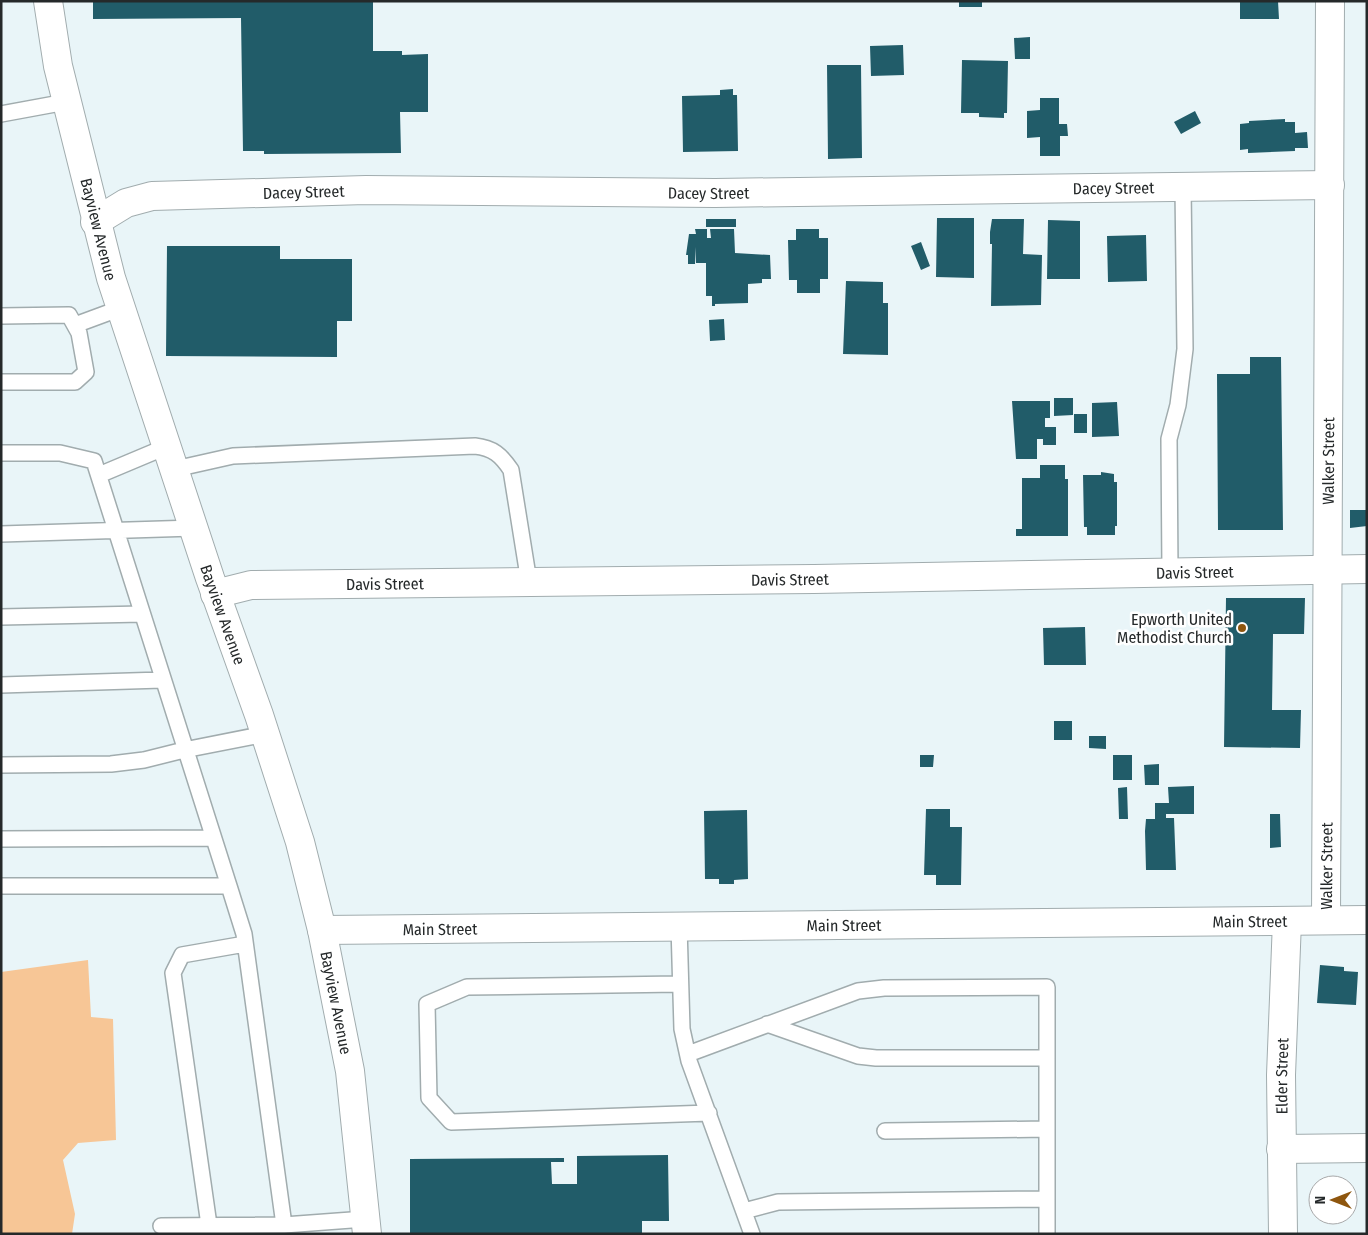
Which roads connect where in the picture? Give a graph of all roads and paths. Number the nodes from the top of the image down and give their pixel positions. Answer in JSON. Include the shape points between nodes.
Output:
{"nodes":[{"id":1,"x":48,"y":1,"type":"edge"},
{"id":2,"x":1330,"y":1,"type":"edge"},
{"id":3,"x":66,"y":102,"type":"junction"},
{"id":4,"x":1,"y":114,"type":"edge"},
{"id":5,"x":1330,"y":185,"type":"junction"},
{"id":6,"x":1183,"y":187,"type":"junction"},
{"id":7,"x":95,"y":222,"type":"junction"},
{"id":8,"x":121,"y":308,"type":"junction"},
{"id":9,"x":1,"y":316,"type":"edge"},
{"id":10,"x":75,"y":325,"type":"junction"},
{"id":11,"x":1,"y":382,"type":"edge"},
{"id":12,"x":1,"y":453,"type":"edge"},
{"id":13,"x":172,"y":458,"type":"junction"},
{"id":14,"x":99,"y":475,"type":"junction"},
{"id":15,"x":194,"y":528,"type":"junction"},
{"id":16,"x":116,"y":530,"type":"junction"},
{"id":17,"x":1,"y":534,"type":"edge"},
{"id":18,"x":1328,"y":569,"type":"junction"},
{"id":19,"x":1367,"y":569,"type":"edge"},
{"id":20,"x":1170,"y":572,"type":"junction"},
{"id":21,"x":529,"y":582,"type":"junction"},
{"id":22,"x":215,"y":594,"type":"junction"},
{"id":23,"x":142,"y":614,"type":"junction"},
{"id":24,"x":1,"y":617,"type":"edge"},
{"id":25,"x":162,"y":680,"type":"junction"},
{"id":26,"x":1,"y":684,"type":"edge"},
{"id":27,"x":266,"y":734,"type":"junction"},
{"id":28,"x":184,"y":750,"type":"junction"},
{"id":29,"x":1,"y":766,"type":"edge"},
{"id":30,"x":213,"y":838,"type":"junction"},
{"id":31,"x":1,"y":839,"type":"edge"},
{"id":32,"x":1,"y":886,"type":"edge"},
{"id":33,"x":229,"y":886,"type":"junction"},
{"id":34,"x":1287,"y":920,"type":"junction"},
{"id":35,"x":1326,"y":920,"type":"junction"},
{"id":36,"x":1367,"y":920,"type":"edge"},
{"id":37,"x":679,"y":926,"type":"junction"},
{"id":38,"x":322,"y":930,"type":"junction"},
{"id":39,"x":245,"y":944,"type":"junction"},
{"id":40,"x":679,"y":984,"type":"junction"},
{"id":41,"x":767,"y":1024,"type":"junction"},
{"id":42,"x":688,"y":1054,"type":"junction"},
{"id":43,"x":1047,"y":1058,"type":"junction"},
{"id":44,"x":709,"y":1113,"type":"junction"},
{"id":45,"x":1047,"y":1129,"type":"junction"},
{"id":46,"x":885,"y":1131,"type":"dead end"},
{"id":47,"x":1367,"y":1148,"type":"edge"},
{"id":48,"x":1281,"y":1149,"type":"junction"},
{"id":49,"x":1047,"y":1199,"type":"junction"},
{"id":50,"x":744,"y":1211,"type":"junction"},
{"id":51,"x":208,"y":1225,"type":"junction"},
{"id":52,"x":284,"y":1225,"type":"junction"},
{"id":53,"x":161,"y":1226,"type":"dead end"},
{"id":54,"x":366,"y":1226,"type":"edge"},
{"id":55,"x":752,"y":1234,"type":"edge"},
{"id":56,"x":1047,"y":1234,"type":"edge"},
{"id":57,"x":1283,"y":1234,"type":"edge"}],
"edges":[{"from":1,"to":3,"type":"street","name":"Bayview Avenue"},
{"from":2,"to":5,"type":"street","name":"Walker Street"},
{"from":3,"to":4,"type":"lane"},
{"from":3,"to":7,"type":"street","name":"Bayview Avenue"},
{"from":5,"to":6,"type":"street","name":"Dacey Street"},
{"from":5,"to":18,"type":"street","name":"Walker Street"},
{"from":6,"to":7,"type":"street","name":"Dacey Street","via":[[715,193],[366,190],[152,196],[126,203]]},
{"from":6,"to":20,"type":"lane","via":[[1185,349],[1178,405],[1169,439]]},
{"from":7,"to":8,"type":"street","name":"Bayview Avenue"},
{"from":8,"to":10,"type":"lane"},
{"from":8,"to":13,"type":"street","name":"Bayview Avenue"},
{"from":9,"to":10,"type":"lane","via":[[69,315]]},
{"from":10,"to":11,"type":"lane","via":[[86,372],[75,382]]},
{"from":12,"to":14,"type":"lane","via":[[60,453],[94,462]]},
{"from":13,"to":14,"type":"lane"},
{"from":13,"to":15,"type":"street","name":"Bayview Avenue"},
{"from":13,"to":21,"type":"lane","via":[[490,448],[503,457],[512,470]]},
{"from":14,"to":16,"type":"lane"},
{"from":15,"to":16,"type":"lane"},
{"from":15,"to":22,"type":"street","name":"Bayview Avenue"},
{"from":16,"to":17,"type":"lane"},
{"from":16,"to":23,"type":"lane"},
{"from":18,"to":19,"type":"street","name":"Davis Street"},
{"from":18,"to":20,"type":"street","name":"Davis Street"},
{"from":18,"to":35,"type":"street","name":"Walker Street"},
{"from":20,"to":21,"type":"street","name":"Davis Street"},
{"from":21,"to":22,"type":"street","name":"Davis Street","via":[[251,585]]},
{"from":22,"to":27,"type":"street","name":"Bayview Avenue"},
{"from":23,"to":24,"type":"lane"},
{"from":23,"to":25,"type":"lane"},
{"from":25,"to":26,"type":"lane"},
{"from":25,"to":28,"type":"lane"},
{"from":27,"to":28,"type":"lane"},
{"from":27,"to":38,"type":"street","name":"Bayview Avenue","via":[[300,842]]},
{"from":28,"to":29,"type":"lane","via":[[111,764]]},
{"from":28,"to":30,"type":"lane"},
{"from":30,"to":31,"type":"lane"},
{"from":30,"to":33,"type":"lane"},
{"from":32,"to":33,"type":"lane"},
{"from":33,"to":39,"type":"lane"},
{"from":34,"to":35,"type":"street","name":"Main Street"},
{"from":34,"to":37,"type":"street","name":"Main Street"},
{"from":34,"to":48,"type":"street","name":"Elder Street"},
{"from":35,"to":36,"type":"street","name":"Main Street"},
{"from":37,"to":38,"type":"street","name":"Main Street"},
{"from":37,"to":40,"type":"lane"},
{"from":38,"to":54,"type":"street","name":"Bayview Avenue","via":[[350,1071]]},
{"from":39,"to":51,"type":"lane","via":[[182,955],[174,973]]},
{"from":39,"to":52,"type":"lane"},
{"from":40,"to":42,"type":"lane","via":[[682,1029]]},
{"from":40,"to":44,"type":"lane","via":[[467,987],[427,1004],[429,1098],[451,1122]]},
{"from":41,"to":42,"type":"lane"},
{"from":41,"to":43,"type":"lane","via":[[858,1056]]},
{"from":41,"to":43,"type":"lane","via":[[858,991],[1047,987]]},
{"from":42,"to":44,"type":"lane"},
{"from":43,"to":45,"type":"lane"},
{"from":44,"to":50,"type":"lane"},
{"from":45,"to":46,"type":"lane"},
{"from":45,"to":49,"type":"lane"},
{"from":47,"to":48,"type":"street"},
{"from":48,"to":57,"type":"street","name":"Elder Street"},
{"from":49,"to":50,"type":"lane","via":[[778,1202]]},
{"from":49,"to":56,"type":"lane"},
{"from":50,"to":55,"type":"lane"},
{"from":51,"to":52,"type":"lane"},
{"from":51,"to":53,"type":"lane"},
{"from":52,"to":54,"type":"lane"}]}
